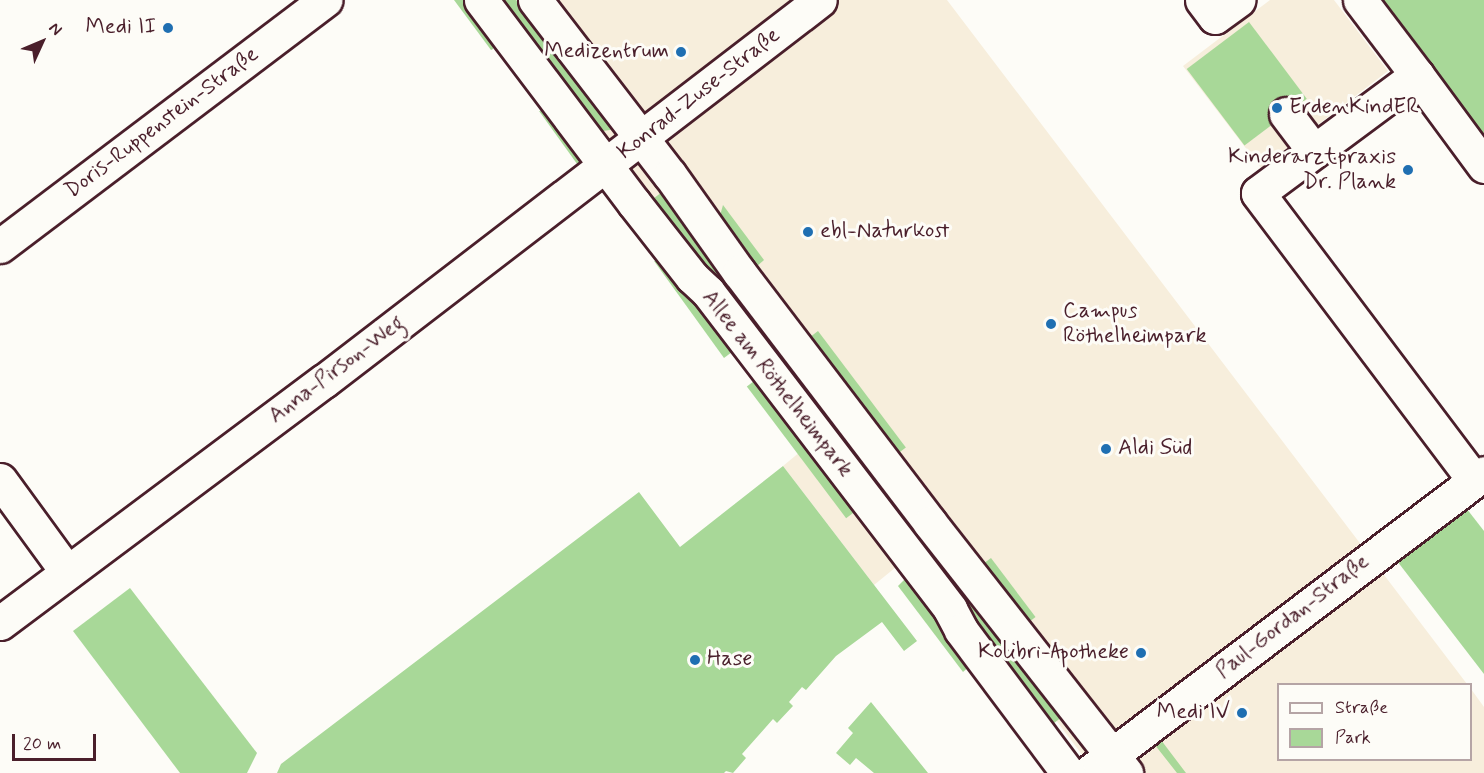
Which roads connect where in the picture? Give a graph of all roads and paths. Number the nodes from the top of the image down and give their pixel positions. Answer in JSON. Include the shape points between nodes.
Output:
{"nodes":[{"id":1,"x":325,"y":0,"type":"edge"},
{"id":2,"x":481,"y":0,"type":"edge"},
{"id":3,"x":535,"y":0,"type":"edge"},
{"id":4,"x":820,"y":0,"type":"edge"},
{"id":5,"x":1360,"y":0,"type":"edge"},
{"id":6,"x":1417,"y":75,"type":"junction"},
{"id":7,"x":1286,"y":114,"type":"dead end"},
{"id":8,"x":642,"y":138,"type":"junction"},
{"id":9,"x":1314,"y":151,"type":"junction"},
{"id":10,"x":606,"y":166,"type":"junction"},
{"id":11,"x":1484,"y":166,"type":"edge"},
{"id":12,"x":0,"y":246,"type":"edge"},
{"id":13,"x":1479,"y":476,"type":"edge"},
{"id":14,"x":0,"y":480,"type":"edge"},
{"id":15,"x":67,"y":572,"type":"junction"},
{"id":16,"x":0,"y":623,"type":"edge"},
{"id":17,"x":1109,"y":767,"type":"edge"},
{"id":18,"x":1068,"y":773,"type":"edge"}],
"edges":[{"from":1,"to":12,"type":"street","name":"Doris-Ruppenstein-Straße"},
{"from":2,"to":10,"type":"street","name":"Allee am Röthelheimpark"},
{"from":3,"to":8,"type":"street","name":"Allee am Röthelheimpark"},
{"from":4,"to":8,"type":"street","name":"Konrad-Zuse-Straße"},
{"from":5,"to":6,"type":"street"},
{"from":6,"to":9,"type":"street","name":"Paul-Gordan-Straße"},
{"from":6,"to":11,"type":"street"},
{"from":7,"to":9,"type":"street"},
{"from":8,"to":10,"type":"street","name":"Konrad-Zuse-Straße"},
{"from":8,"to":17,"type":"street","name":"Allee am Röthelheimpark"},
{"from":9,"to":13,"type":"street","name":"Paul-Gordan-Straße","via":[[1258,193]]},
{"from":10,"to":15,"type":"street","name":"Anna-Pirson-Weg"},
{"from":10,"to":18,"type":"street","name":"Allee am Röthelheimpark","via":[[950,609],[961,630]]},
{"from":13,"to":17,"type":"street","name":"Paul-Gordan-Straße"},
{"from":14,"to":15,"type":"street"},
{"from":15,"to":16,"type":"street","name":"Anna-Pirson-Weg"}]}
